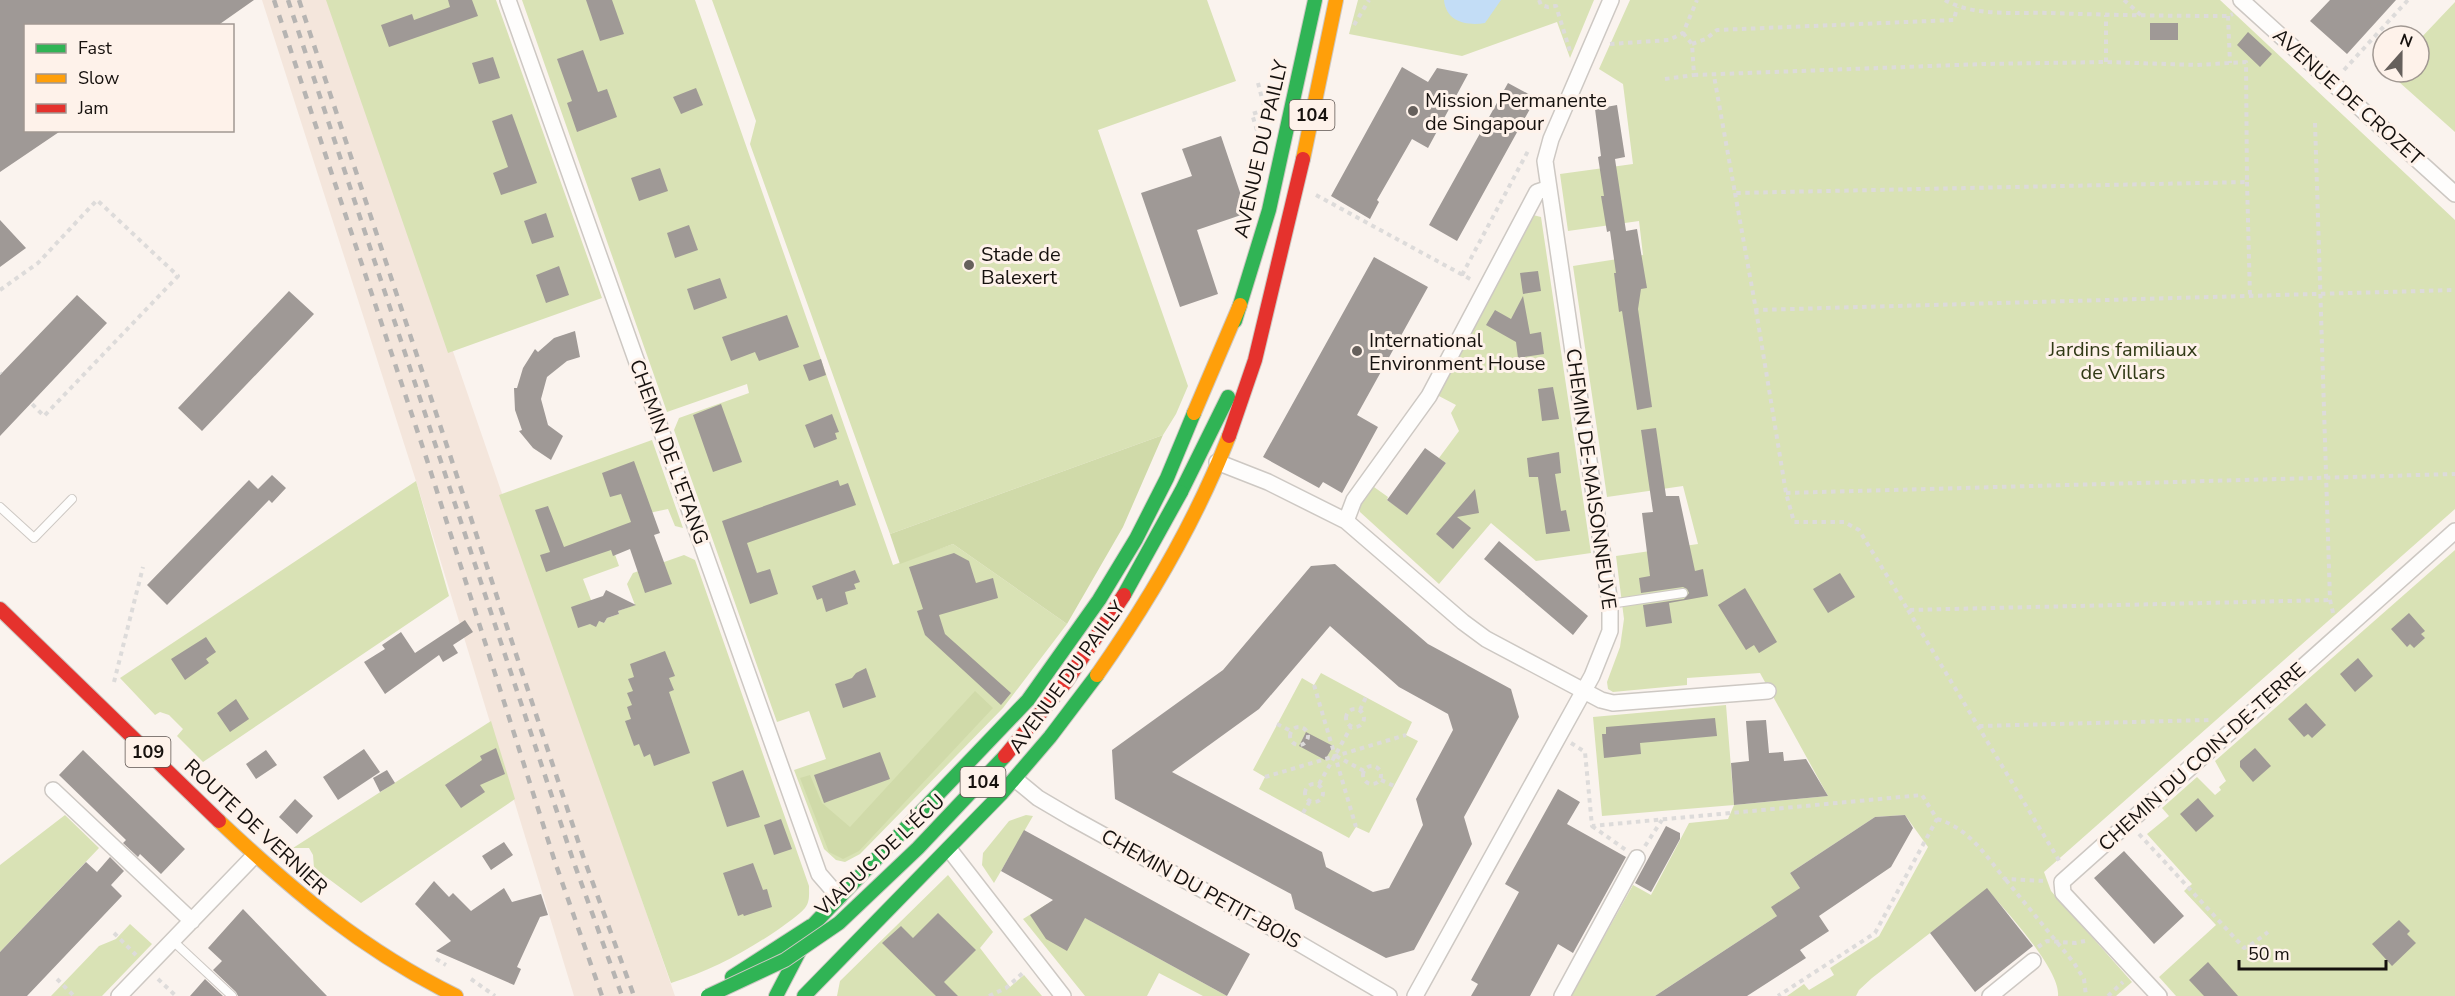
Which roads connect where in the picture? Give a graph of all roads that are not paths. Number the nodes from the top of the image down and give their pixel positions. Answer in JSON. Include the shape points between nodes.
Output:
{"nodes":[{"id":1,"x":508,"y":0,"type":"edge"},
{"id":2,"x":1315,"y":0,"type":"edge"},
{"id":3,"x":1336,"y":0,"type":"edge"},
{"id":4,"x":1611,"y":0,"type":"edge"},
{"id":5,"x":2245,"y":3,"type":"edge"},
{"id":6,"x":1549,"y":188,"type":"junction"},
{"id":7,"x":2455,"y":194,"type":"edge"},
{"id":8,"x":1274,"y":285,"type":"junction"},
{"id":9,"x":1240,"y":305,"type":"junction"},
{"id":10,"x":1217,"y":462,"type":"junction"},
{"id":11,"x":1181,"y":492,"type":"junction"},
{"id":12,"x":72,"y":499,"type":"dead end"},
{"id":13,"x":0,"y":507,"type":"edge"},
{"id":14,"x":1346,"y":521,"type":"junction"},
{"id":15,"x":2455,"y":531,"type":"edge"},
{"id":16,"x":1683,"y":593,"type":"dead end"},
{"id":17,"x":1610,"y":604,"type":"junction"},
{"id":18,"x":0,"y":609,"type":"edge"},
{"id":19,"x":1768,"y":691,"type":"dead end"},
{"id":20,"x":1584,"y":692,"type":"junction"},
{"id":21,"x":1015,"y":779,"type":"junction"},
{"id":22,"x":53,"y":790,"type":"dead end"},
{"id":23,"x":949,"y":849,"type":"junction"},
{"id":24,"x":254,"y":856,"type":"junction"},
{"id":25,"x":1637,"y":858,"type":"dead end"},
{"id":26,"x":839,"y":897,"type":"junction"},
{"id":27,"x":192,"y":921,"type":"junction"},
{"id":28,"x":813,"y":925,"type":"junction"},
{"id":29,"x":175,"y":938,"type":"junction"},
{"id":30,"x":358,"y":941,"type":"junction"},
{"id":31,"x":2032,"y":961,"type":"dead end"},
{"id":32,"x":398,"y":980,"type":"dead end"},
{"id":33,"x":2157,"y":994,"type":"edge"},
{"id":34,"x":119,"y":996,"type":"edge"},
{"id":35,"x":232,"y":996,"type":"edge"},
{"id":36,"x":456,"y":996,"type":"edge"},
{"id":37,"x":702,"y":996,"type":"edge"},
{"id":38,"x":708,"y":996,"type":"edge"},
{"id":39,"x":776,"y":996,"type":"edge"},
{"id":40,"x":804,"y":996,"type":"edge"},
{"id":41,"x":1063,"y":996,"type":"edge"},
{"id":42,"x":1389,"y":996,"type":"edge"},
{"id":43,"x":1415,"y":996,"type":"edge"},
{"id":44,"x":1562,"y":996,"type":"edge"},
{"id":45,"x":1990,"y":996,"type":"edge"}],
"edges":[{"from":1,"to":26,"type":"street","name":"CHEMIN DE L'ETANG","via":[[819,874]]},
{"from":2,"to":9,"type":"main road","name":"AVENUE DU PAILLY","number":"104","via":[[1278,173]]},
{"from":3,"to":8,"type":"main road","name":"AVENUE DU PAILLY","number":"104"},
{"from":4,"to":6,"type":"street","name":"CHEMIN DE-MAISONNEUVE","via":[[1551,139],[1545,160]]},
{"from":5,"to":7,"type":"street","name":"AVENUE DE CROZET"},
{"from":6,"to":14,"type":"street","via":[[1537,192],[1428,396],[1354,500]]},
{"from":6,"to":17,"type":"street","name":"CHEMIN DE-MAISONNEUVE"},
{"from":8,"to":10,"type":"main road","name":"AVENUE DU PAILLY","number":"104","via":[[1249,380]]},
{"from":8,"to":11,"type":"main road","name":"AVENUE DU PAILLY","number":"104","via":[[1227,400]]},
{"from":9,"to":11,"type":"main road","name":"AVENUE DU PAILLY","number":"104"},
{"from":9,"to":26,"type":"main road","name":"AVENUE DU PAILLY","number":"104","via":[[1167,478],[1099,600],[1028,700]]},
{"from":10,"to":14,"type":"street","via":[[1268,482]]},
{"from":10,"to":21,"type":"main road","name":"AVENUE DU PAILLY","number":"104","via":[[1140,611],[1098,674]]},
{"from":11,"to":38,"type":"main road","name":"VIADUC DE L'ÉCU","number":"104","bridge":true,"via":[[1142,567],[1094,644],[1037,721],[975,790],[821,937],[767,970]]},
{"from":12,"to":13,"type":"lane","via":[[34,538]]},
{"from":14,"to":20,"type":"street","via":[[1462,622]]},
{"from":15,"to":33,"type":"street","name":"CHEMIN DU COIN-DE-TERRE","via":[[2062,882],[2063,893]]},
{"from":16,"to":17,"type":"lane"},
{"from":17,"to":20,"type":"street","name":"CHEMIN DE-MAISONNEUVE","via":[[1610,631]]},
{"from":18,"to":24,"type":"main road","name":"ROUTE DE VERNIER","number":"109"},
{"from":19,"to":20,"type":"street","via":[[1613,703]]},
{"from":20,"to":43,"type":"street","name":"CHEMIN DE-MAISONNEUVE"},
{"from":21,"to":23,"type":"main road","name":"AVENUE DU PAILLY","number":"104"},
{"from":21,"to":42,"type":"street","name":"CHEMIN DU PETIT-BOIS","via":[[1055,808]]},
{"from":22,"to":27,"type":"street"},
{"from":23,"to":40,"type":"main road","name":"AVENUE DU PAILLY","number":"104"},
{"from":23,"to":41,"type":"street"},
{"from":24,"to":27,"type":"street"},
{"from":24,"to":30,"type":"main road","name":"ROUTE DE VERNIER","number":"109"},
{"from":25,"to":44,"type":"street"},
{"from":26,"to":28,"type":"main road","name":"AVENUE DU PAILLY","number":"104"},
{"from":27,"to":29,"type":"street"},
{"from":28,"to":37,"type":"main road","number":"104"},
{"from":28,"to":39,"type":"main road","name":"AVENUE DU PAILLY","number":"104"},
{"from":29,"to":34,"type":"street"},
{"from":29,"to":35,"type":"lane"},
{"from":30,"to":32,"type":"main road"},
{"from":30,"to":36,"type":"main road","name":"ROUTE DE VERNIER","number":"109","via":[[407,972]]},
{"from":31,"to":45,"type":"street"}]}
